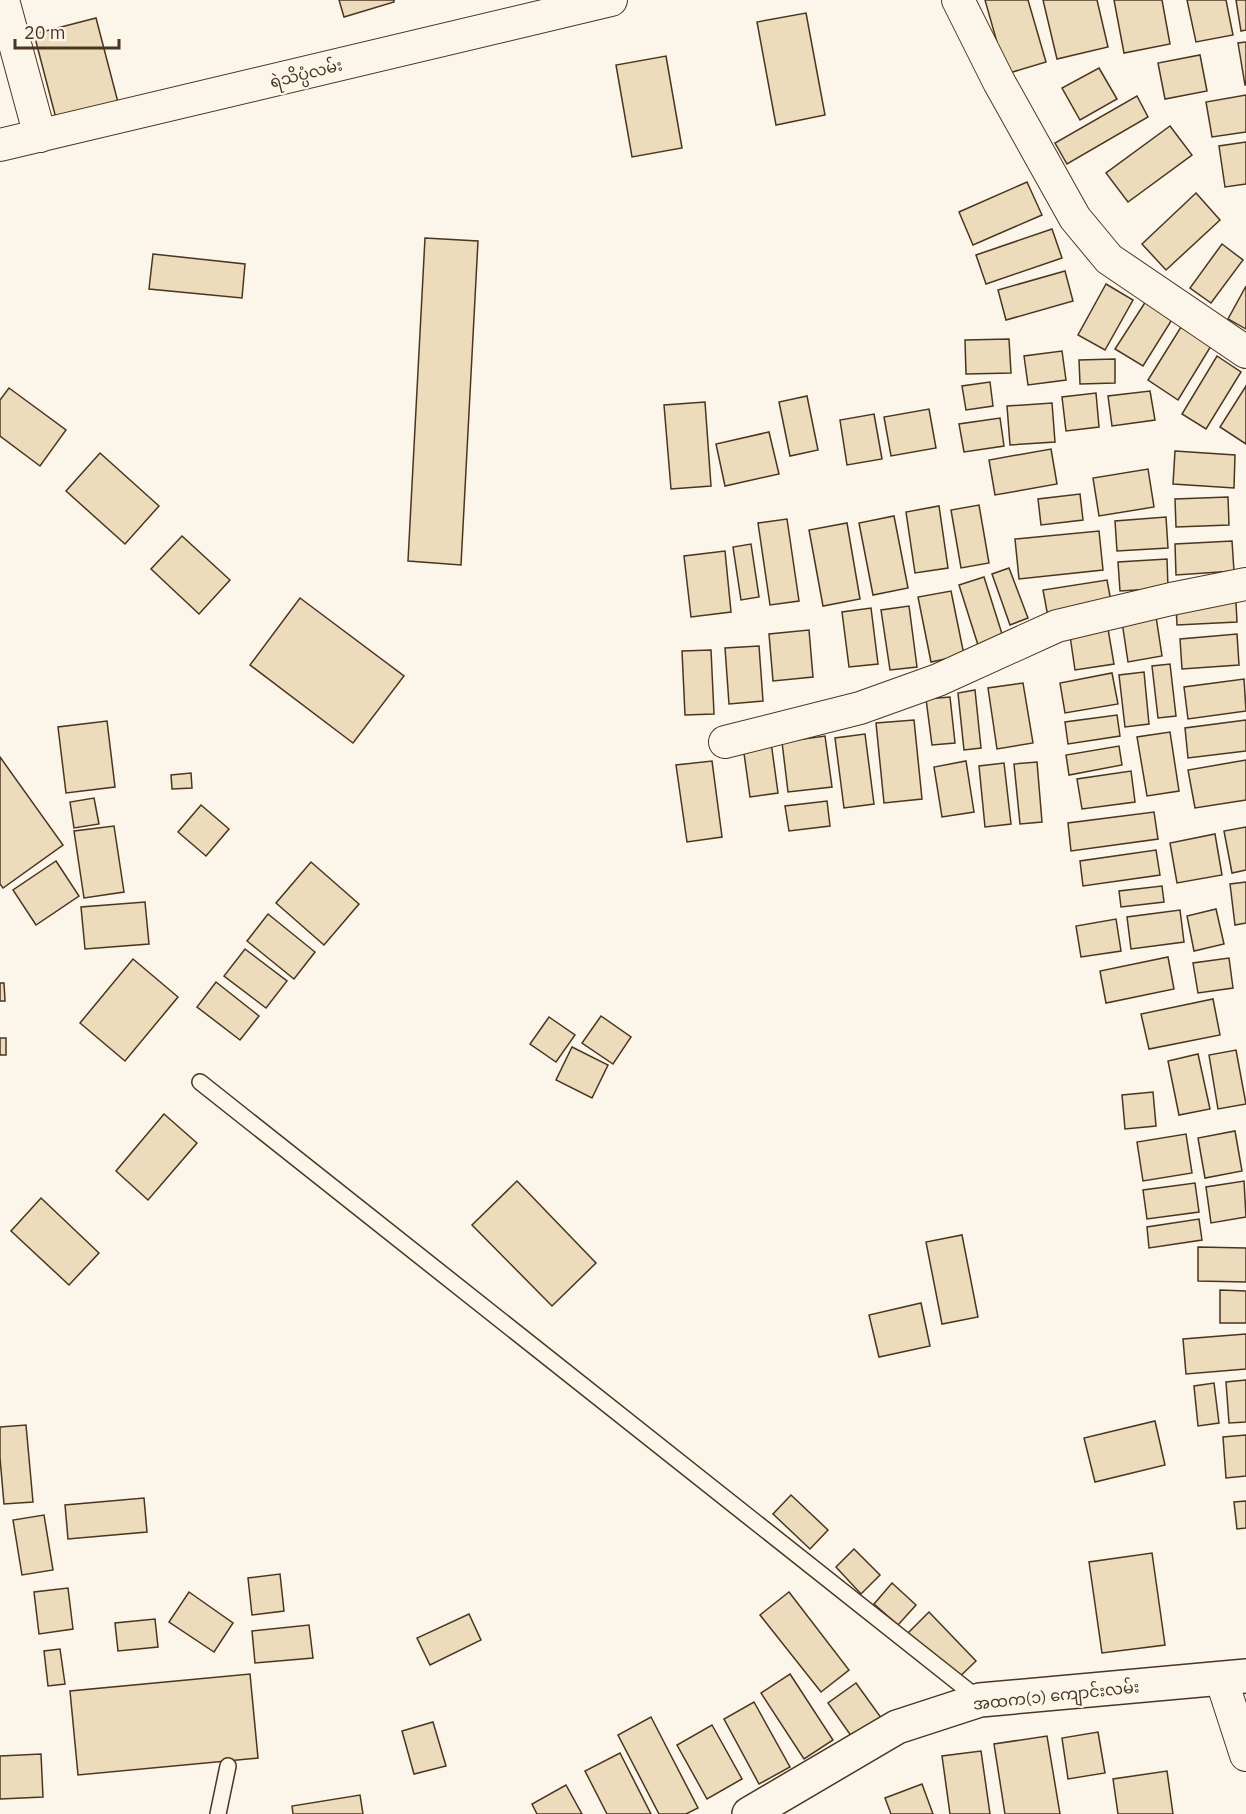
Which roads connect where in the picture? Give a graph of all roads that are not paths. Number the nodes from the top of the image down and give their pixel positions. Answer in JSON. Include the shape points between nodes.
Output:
{"nodes":[{"id":1,"x":3,"y":0,"type":"edge"},
{"id":2,"x":958,"y":0,"type":"edge"},
{"id":3,"x":595,"y":1,"type":"edge"},
{"id":4,"x":40,"y":136,"type":"junction"},
{"id":5,"x":0,"y":145,"type":"edge"},
{"id":6,"x":1246,"y":352,"type":"edge"},
{"id":7,"x":1246,"y":584,"type":"edge"},
{"id":8,"x":725,"y":741,"type":"dead end"},
{"id":9,"x":200,"y":1082,"type":"dead end"},
{"id":10,"x":1234,"y":1677,"type":"edge"},
{"id":11,"x":980,"y":1700,"type":"junction"},
{"id":12,"x":1246,"y":1755,"type":"edge"},
{"id":13,"x":228,"y":1766,"type":"dead end"},
{"id":14,"x":218,"y":1814,"type":"edge"},
{"id":15,"x":749,"y":1814,"type":"edge"}],
"edges":[{"from":1,"to":4,"type":"street"},
{"from":2,"to":6,"type":"street","via":[[1076,218],[1109,259]]},
{"from":3,"to":4,"type":"street","name":"ရဲသိပ္ပံလမ်း"},
{"from":4,"to":5,"type":"street","name":"ရဲသိပ္ပံလမ်း"},
{"from":7,"to":8,"type":"street","via":[[1057,626],[938,680],[860,708]]},
{"from":9,"to":11,"type":"lane"},
{"from":10,"to":11,"type":"main road","name":"အထက(၁) ကျောင်းလမ်း"},
{"from":10,"to":12,"type":"street"},
{"from":11,"to":15,"type":"main road","name":"အထက(၁) ကျောင်းလမ်း","via":[[897,1728]]},
{"from":13,"to":14,"type":"lane"}]}
